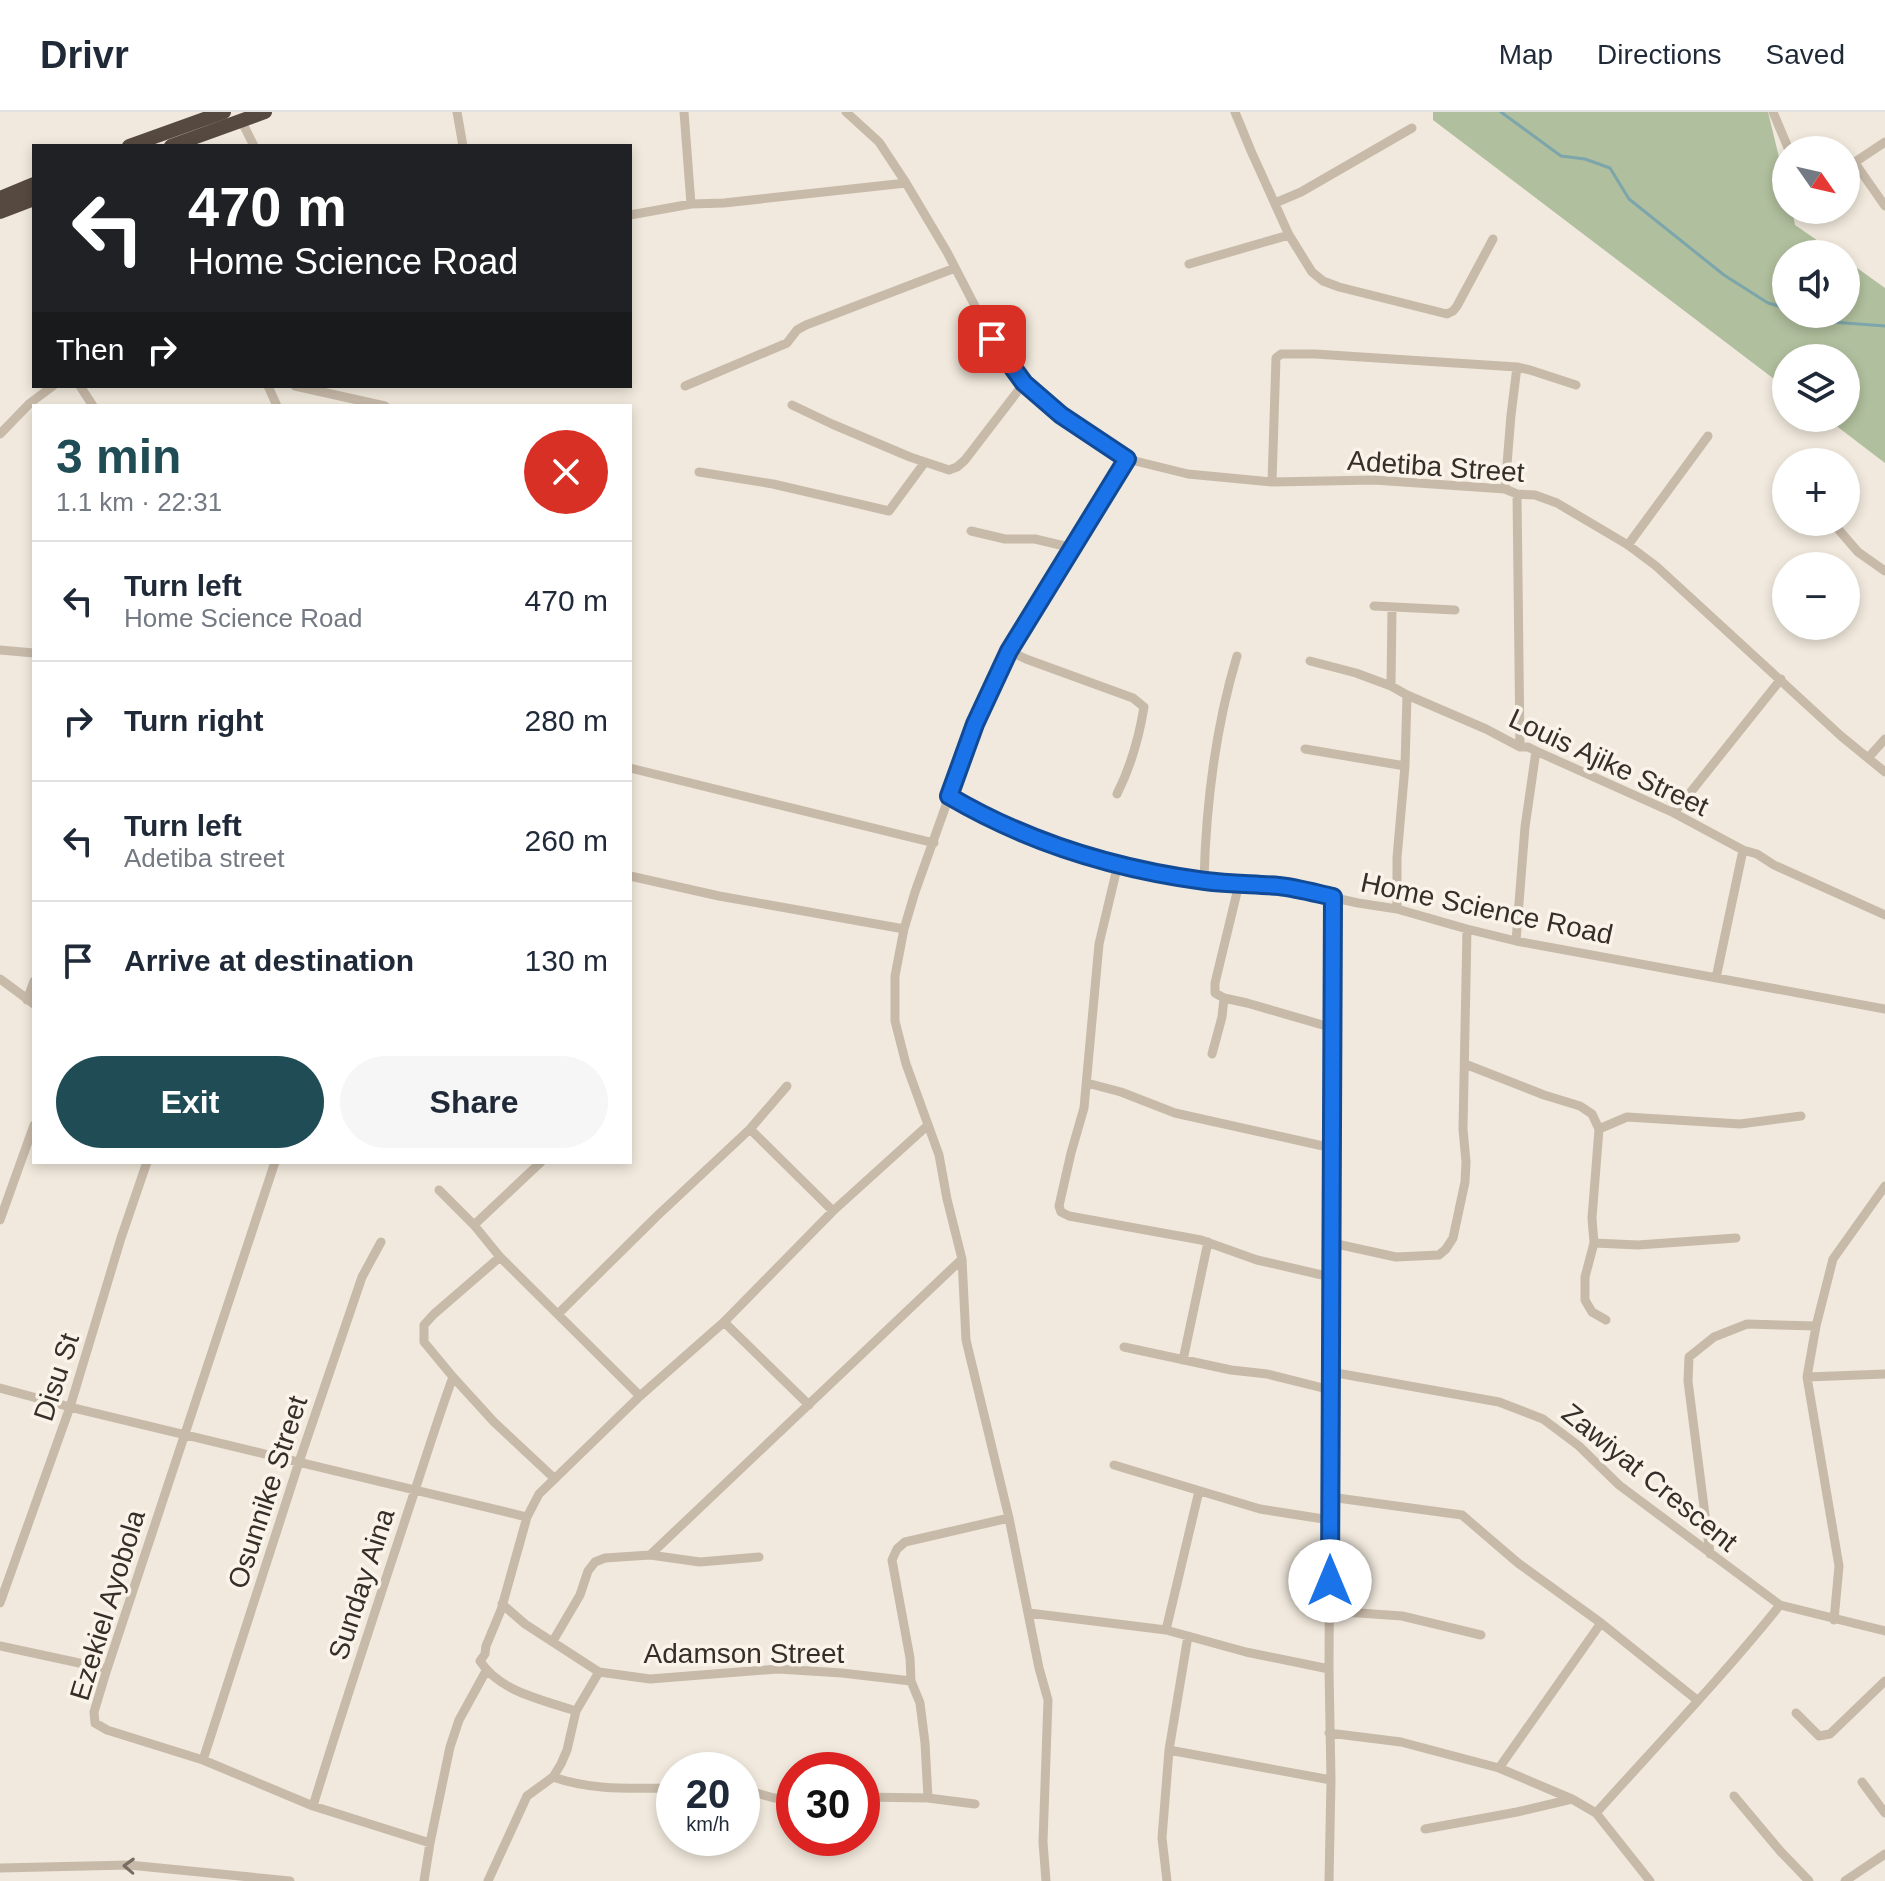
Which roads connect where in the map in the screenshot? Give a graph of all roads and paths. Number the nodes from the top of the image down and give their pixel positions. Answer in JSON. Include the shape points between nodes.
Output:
{"nodes":[{"id":1,"x":224,"y":112,"type":"edge"},
{"id":2,"x":265,"y":112,"type":"edge"},
{"id":3,"x":457,"y":112,"type":"edge"},
{"id":4,"x":684,"y":112,"type":"edge"},
{"id":5,"x":846,"y":112,"type":"edge"},
{"id":6,"x":1235,"y":112,"type":"edge"},
{"id":7,"x":1773,"y":112,"type":"edge"},
{"id":8,"x":208,"y":115,"type":"edge"},
{"id":9,"x":241,"y":120,"type":"junction"},
{"id":10,"x":1412,"y":128,"type":"dead end"},
{"id":11,"x":1783,"y":136,"type":"edge"},
{"id":12,"x":1885,"y":142,"type":"edge"},
{"id":13,"x":134,"y":144,"type":"edge"},
{"id":14,"x":176,"y":144,"type":"edge"},
{"id":15,"x":253,"y":144,"type":"edge"},
{"id":16,"x":463,"y":144,"type":"edge"},
{"id":17,"x":1860,"y":159,"type":"edge"},
{"id":18,"x":1860,"y":176,"type":"edge"},
{"id":19,"x":906,"y":183,"type":"junction"},
{"id":20,"x":32,"y":185,"type":"edge"},
{"id":21,"x":0,"y":198,"type":"edge"},
{"id":22,"x":32,"y":200,"type":"edge"},
{"id":23,"x":1275,"y":203,"type":"junction"},
{"id":24,"x":691,"y":204,"type":"junction"},
{"id":25,"x":1885,"y":206,"type":"edge"},
{"id":26,"x":0,"y":212,"type":"edge"},
{"id":27,"x":632,"y":215,"type":"edge"},
{"id":28,"x":1289,"y":235,"type":"junction"},
{"id":29,"x":1493,"y":239,"type":"dead end"},
{"id":30,"x":1189,"y":264,"type":"dead end"},
{"id":31,"x":955,"y":268,"type":"junction"},
{"id":32,"x":1517,"y":367,"type":"junction"},
{"id":33,"x":1024,"y":383,"type":"junction"},
{"id":34,"x":1576,"y":385,"type":"dead end"},
{"id":35,"x":685,"y":386,"type":"dead end"},
{"id":36,"x":50,"y":388,"type":"edge"},
{"id":37,"x":304,"y":388,"type":"edge"},
{"id":38,"x":376,"y":404,"type":"edge"},
{"id":39,"x":792,"y":405,"type":"dead end"},
{"id":40,"x":0,"y":434,"type":"edge"},
{"id":41,"x":1708,"y":436,"type":"dead end"},
{"id":42,"x":1127,"y":459,"type":"junction"},
{"id":43,"x":925,"y":462,"type":"junction"},
{"id":44,"x":699,"y":472,"type":"dead end"},
{"id":45,"x":1272,"y":482,"type":"junction"},
{"id":46,"x":1505,"y":489,"type":"junction"},
{"id":47,"x":1517,"y":494,"type":"junction"},
{"id":48,"x":971,"y":531,"type":"dead end"},
{"id":49,"x":1844,"y":536,"type":"edge"},
{"id":50,"x":1628,"y":545,"type":"junction"},
{"id":51,"x":1073,"y":548,"type":"junction"},
{"id":52,"x":1885,"y":571,"type":"edge"},
{"id":53,"x":1374,"y":606,"type":"dead end"},
{"id":54,"x":1392,"y":608,"type":"junction"},
{"id":55,"x":1455,"y":610,"type":"dead end"},
{"id":56,"x":0,"y":650,"type":"edge"},
{"id":57,"x":1009,"y":651,"type":"junction"},
{"id":58,"x":32,"y":653,"type":"edge"},
{"id":59,"x":1237,"y":656,"type":"dead end"},
{"id":60,"x":1310,"y":661,"type":"dead end"},
{"id":61,"x":1781,"y":679,"type":"junction"},
{"id":62,"x":1391,"y":686,"type":"junction"},
{"id":63,"x":1407,"y":695,"type":"junction"},
{"id":64,"x":1885,"y":739,"type":"edge"},
{"id":65,"x":1520,"y":747,"type":"junction"},
{"id":66,"x":1305,"y":749,"type":"dead end"},
{"id":67,"x":1536,"y":751,"type":"junction"},
{"id":68,"x":1868,"y":758,"type":"junction"},
{"id":69,"x":1405,"y":766,"type":"junction"},
{"id":70,"x":632,"y":768,"type":"edge"},
{"id":71,"x":1885,"y":772,"type":"edge"},
{"id":72,"x":1117,"y":794,"type":"dead end"},
{"id":73,"x":949,"y":796,"type":"junction"},
{"id":74,"x":1674,"y":813,"type":"junction"},
{"id":75,"x":934,"y":843,"type":"junction"},
{"id":76,"x":1743,"y":850,"type":"junction"},
{"id":77,"x":1118,"y":864,"type":"junction"},
{"id":78,"x":632,"y":876,"type":"edge"},
{"id":79,"x":1204,"y":880,"type":"junction"},
{"id":80,"x":1239,"y":884,"type":"junction"},
{"id":81,"x":1333,"y":897,"type":"junction"},
{"id":82,"x":1397,"y":909,"type":"junction"},
{"id":83,"x":1885,"y":915,"type":"edge"},
{"id":84,"x":904,"y":929,"type":"junction"},
{"id":85,"x":1467,"y":929,"type":"junction"},
{"id":86,"x":1516,"y":941,"type":"junction"},
{"id":87,"x":1716,"y":978,"type":"junction"},
{"id":88,"x":0,"y":979,"type":"edge"},
{"id":89,"x":1224,"y":998,"type":"junction"},
{"id":90,"x":31,"y":1002,"type":"edge"},
{"id":91,"x":1885,"y":1009,"type":"edge"},
{"id":92,"x":1333,"y":1028,"type":"junction"},
{"id":93,"x":1212,"y":1054,"type":"dead end"},
{"id":94,"x":1465,"y":1064,"type":"junction"},
{"id":95,"x":1087,"y":1083,"type":"junction"},
{"id":96,"x":787,"y":1086,"type":"dead end"},
{"id":97,"x":1801,"y":1116,"type":"dead end"},
{"id":98,"x":927,"y":1126,"type":"junction"},
{"id":99,"x":750,"y":1129,"type":"junction"},
{"id":100,"x":1599,"y":1129,"type":"junction"},
{"id":101,"x":32,"y":1131,"type":"edge"},
{"id":102,"x":1332,"y":1148,"type":"junction"},
{"id":103,"x":146,"y":1164,"type":"edge"},
{"id":104,"x":274,"y":1164,"type":"edge"},
{"id":105,"x":539,"y":1164,"type":"edge"},
{"id":106,"x":1885,"y":1186,"type":"edge"},
{"id":107,"x":439,"y":1190,"type":"dead end"},
{"id":108,"x":833,"y":1211,"type":"junction"},
{"id":109,"x":0,"y":1220,"type":"edge"},
{"id":110,"x":474,"y":1225,"type":"junction"},
{"id":111,"x":1736,"y":1238,"type":"dead end"},
{"id":112,"x":381,"y":1242,"type":"dead end"},
{"id":113,"x":1208,"y":1242,"type":"junction"},
{"id":114,"x":1332,"y":1243,"type":"junction"},
{"id":115,"x":1594,"y":1243,"type":"junction"},
{"id":116,"x":500,"y":1257,"type":"junction"},
{"id":117,"x":962,"y":1259,"type":"junction"},
{"id":118,"x":1331,"y":1277,"type":"junction"},
{"id":119,"x":558,"y":1314,"type":"junction"},
{"id":120,"x":1606,"y":1320,"type":"dead end"},
{"id":121,"x":724,"y":1322,"type":"junction"},
{"id":122,"x":1816,"y":1326,"type":"junction"},
{"id":123,"x":1124,"y":1347,"type":"dead end"},
{"id":124,"x":1183,"y":1360,"type":"junction"},
{"id":125,"x":1331,"y":1372,"type":"junction"},
{"id":126,"x":1885,"y":1374,"type":"edge"},
{"id":127,"x":453,"y":1377,"type":"junction"},
{"id":128,"x":1807,"y":1377,"type":"junction"},
{"id":129,"x":0,"y":1388,"type":"edge"},
{"id":130,"x":1331,"y":1390,"type":"junction"},
{"id":131,"x":640,"y":1396,"type":"junction"},
{"id":132,"x":809,"y":1405,"type":"junction"},
{"id":133,"x":70,"y":1407,"type":"junction"},
{"id":134,"x":186,"y":1434,"type":"junction"},
{"id":135,"x":299,"y":1462,"type":"junction"},
{"id":136,"x":1114,"y":1465,"type":"dead end"},
{"id":137,"x":555,"y":1479,"type":"junction"},
{"id":138,"x":415,"y":1490,"type":"junction"},
{"id":139,"x":1199,"y":1491,"type":"junction"},
{"id":140,"x":1330,"y":1497,"type":"junction"},
{"id":141,"x":527,"y":1517,"type":"junction"},
{"id":142,"x":1009,"y":1518,"type":"junction"},
{"id":143,"x":1330,"y":1520,"type":"junction"},
{"id":144,"x":1710,"y":1554,"type":"junction"},
{"id":145,"x":650,"y":1555,"type":"junction"},
{"id":146,"x":759,"y":1557,"type":"dead end"},
{"id":147,"x":0,"y":1603,"type":"edge"},
{"id":148,"x":502,"y":1604,"type":"junction"},
{"id":149,"x":1780,"y":1605,"type":"junction"},
{"id":150,"x":1330,"y":1611,"type":"junction"},
{"id":151,"x":1029,"y":1613,"type":"junction"},
{"id":152,"x":1834,"y":1620,"type":"junction"},
{"id":153,"x":1601,"y":1623,"type":"junction"},
{"id":154,"x":1166,"y":1630,"type":"junction"},
{"id":155,"x":1885,"y":1631,"type":"edge"},
{"id":156,"x":1481,"y":1635,"type":"dead end"},
{"id":157,"x":1188,"y":1636,"type":"junction"},
{"id":158,"x":553,"y":1641,"type":"junction"},
{"id":159,"x":0,"y":1646,"type":"edge"},
{"id":160,"x":107,"y":1669,"type":"junction"},
{"id":161,"x":1329,"y":1669,"type":"junction"},
{"id":162,"x":486,"y":1671,"type":"junction"},
{"id":163,"x":599,"y":1672,"type":"junction"},
{"id":164,"x":911,"y":1681,"type":"junction"},
{"id":165,"x":1885,"y":1681,"type":"edge"},
{"id":166,"x":1697,"y":1700,"type":"junction"},
{"id":167,"x":576,"y":1711,"type":"junction"},
{"id":168,"x":1796,"y":1713,"type":"dead end"},
{"id":169,"x":1329,"y":1733,"type":"junction"},
{"id":170,"x":1169,"y":1750,"type":"junction"},
{"id":171,"x":203,"y":1760,"type":"junction"},
{"id":172,"x":1499,"y":1768,"type":"junction"},
{"id":173,"x":553,"y":1777,"type":"junction"},
{"id":174,"x":1331,"y":1780,"type":"junction"},
{"id":175,"x":1862,"y":1782,"type":"dead end"},
{"id":176,"x":656,"y":1788,"type":"edge"},
{"id":177,"x":1734,"y":1796,"type":"dead end"},
{"id":178,"x":880,"y":1797,"type":"edge"},
{"id":179,"x":928,"y":1798,"type":"junction"},
{"id":180,"x":1572,"y":1799,"type":"junction"},
{"id":181,"x":975,"y":1804,"type":"dead end"},
{"id":182,"x":313,"y":1806,"type":"junction"},
{"id":183,"x":1596,"y":1813,"type":"junction"},
{"id":184,"x":1885,"y":1813,"type":"edge"},
{"id":185,"x":1425,"y":1829,"type":"dead end"},
{"id":186,"x":430,"y":1843,"type":"junction"},
{"id":187,"x":1885,"y":1854,"type":"edge"},
{"id":188,"x":0,"y":1868,"type":"edge"},
{"id":189,"x":290,"y":1881,"type":"edge"},
{"id":190,"x":424,"y":1881,"type":"edge"},
{"id":191,"x":488,"y":1881,"type":"edge"},
{"id":192,"x":1046,"y":1881,"type":"edge"},
{"id":193,"x":1167,"y":1881,"type":"edge"},
{"id":194,"x":1329,"y":1881,"type":"edge"},
{"id":195,"x":1650,"y":1881,"type":"edge"},
{"id":196,"x":1809,"y":1881,"type":"edge"},
{"id":197,"x":1845,"y":1881,"type":"edge"}],
"edges":[{"from":1,"to":8,"type":"highway"},
{"from":2,"to":9,"type":"highway"},
{"from":3,"to":16,"type":"street"},
{"from":4,"to":24,"type":"street"},
{"from":5,"to":19,"type":"street","via":[[879,142]]},
{"from":6,"to":23,"type":"street"},
{"from":7,"to":11,"type":"street"},
{"from":8,"to":13,"type":"highway"},
{"from":9,"to":14,"type":"highway"},
{"from":9,"to":15,"type":"street"},
{"from":10,"to":23,"type":"street"},
{"from":12,"to":17,"type":"street"},
{"from":18,"to":25,"type":"street"},
{"from":19,"to":24,"type":"street"},
{"from":19,"to":31,"type":"street"},
{"from":20,"to":21,"type":"highway"},
{"from":22,"to":26,"type":"highway"},
{"from":23,"to":28,"type":"street"},
{"from":24,"to":27,"type":"street"},
{"from":28,"to":29,"type":"street","via":[[1323,281],[1447,314],[1457,306]]},
{"from":28,"to":30,"type":"street"},
{"from":31,"to":33,"type":"street","via":[[992,339]]},
{"from":31,"to":35,"type":"street","via":[[806,325],[787,343]]},
{"from":32,"to":34,"type":"street"},
{"from":32,"to":45,"type":"street","via":[[1281,354],[1276,358]]},
{"from":32,"to":46,"type":"street"},
{"from":33,"to":42,"type":"street"},
{"from":33,"to":43,"type":"street","via":[[957,467],[949,470]]},
{"from":36,"to":40,"type":"street"},
{"from":37,"to":38,"type":"street"},
{"from":39,"to":43,"type":"street"},
{"from":41,"to":50,"type":"street"},
{"from":42,"to":45,"type":"street","name":"Adetiba Street","via":[[1188,474]]},
{"from":42,"to":51,"type":"street"},
{"from":43,"to":44,"type":"street","via":[[889,511]]},
{"from":45,"to":46,"type":"street","name":"Adetiba Street","via":[[1411,481]]},
{"from":46,"to":47,"type":"street","name":"Adetiba Street"},
{"from":47,"to":50,"type":"street","name":"Adetiba Street","via":[[1557,503]]},
{"from":47,"to":65,"type":"street"},
{"from":48,"to":51,"type":"street"},
{"from":49,"to":52,"type":"street"},
{"from":50,"to":61,"type":"street","name":"Adetiba Street"},
{"from":51,"to":57,"type":"street"},
{"from":53,"to":54,"type":"street"},
{"from":54,"to":55,"type":"street"},
{"from":54,"to":62,"type":"street"},
{"from":56,"to":58,"type":"street"},
{"from":57,"to":72,"type":"street","via":[[1133,698],[1144,707],[1132,760]]},
{"from":57,"to":73,"type":"street"},
{"from":59,"to":79,"type":"street","via":[[1214,755]]},
{"from":60,"to":62,"type":"street","name":"Louis Ajike Street"},
{"from":61,"to":68,"type":"street","name":"Adetiba Street"},
{"from":61,"to":74,"type":"street"},
{"from":62,"to":63,"type":"street","name":"Louis Ajike Street"},
{"from":63,"to":65,"type":"street","name":"Louis Ajike Street"},
{"from":63,"to":69,"type":"street"},
{"from":64,"to":68,"type":"street"},
{"from":65,"to":67,"type":"street","name":"Louis Ajike Street"},
{"from":66,"to":69,"type":"street"},
{"from":67,"to":74,"type":"street","name":"Louis Ajike Street"},
{"from":67,"to":86,"type":"street"},
{"from":68,"to":71,"type":"street","name":"Adetiba Street"},
{"from":69,"to":82,"type":"street"},
{"from":70,"to":75,"type":"street"},
{"from":73,"to":75,"type":"street"},
{"from":73,"to":77,"type":"street","name":"Home Science Road","via":[[1041,841]]},
{"from":74,"to":76,"type":"street","name":"Louis Ajike Street"},
{"from":75,"to":84,"type":"street"},
{"from":76,"to":83,"type":"street","name":"Louis Ajike Street"},
{"from":76,"to":87,"type":"street"},
{"from":77,"to":79,"type":"street","name":"Home Science Road"},
{"from":77,"to":95,"type":"street","via":[[1099,944]]},
{"from":78,"to":84,"type":"street"},
{"from":79,"to":80,"type":"street","name":"Home Science Road"},
{"from":80,"to":81,"type":"street","name":"Home Science Road"},
{"from":80,"to":89,"type":"street","via":[[1215,983],[1215,993]]},
{"from":81,"to":82,"type":"street","name":"Home Science Road"},
{"from":81,"to":92,"type":"street"},
{"from":82,"to":85,"type":"street","name":"Home Science Road"},
{"from":84,"to":98,"type":"street","via":[[895,976],[895,1021]]},
{"from":85,"to":86,"type":"street","name":"Home Science Road"},
{"from":85,"to":94,"type":"street"},
{"from":86,"to":87,"type":"street","name":"Home Science Road"},
{"from":87,"to":91,"type":"street","name":"Home Science Road"},
{"from":88,"to":90,"type":"street"},
{"from":89,"to":92,"type":"street"},
{"from":89,"to":93,"type":"street"},
{"from":92,"to":102,"type":"street"},
{"from":94,"to":100,"type":"street","via":[[1580,1106],[1592,1114]]},
{"from":94,"to":114,"type":"street","via":[[1465,1182],[1446,1249],[1439,1255],[1396,1257]]},
{"from":95,"to":102,"type":"street","via":[[1175,1113]]},
{"from":95,"to":113,"type":"street","via":[[1061,1212]]},
{"from":96,"to":99,"type":"street"},
{"from":97,"to":100,"type":"street","via":[[1740,1124],[1627,1117]]},
{"from":98,"to":108,"type":"street"},
{"from":98,"to":117,"type":"street","via":[[939,1155]]},
{"from":99,"to":108,"type":"street"},
{"from":99,"to":119,"type":"street"},
{"from":100,"to":115,"type":"street"},
{"from":101,"to":109,"type":"street"},
{"from":102,"to":114,"type":"street"},
{"from":103,"to":133,"type":"street","name":"Disu St"},
{"from":104,"to":134,"type":"street","name":"Ezekiel Ayobola"},
{"from":105,"to":110,"type":"street"},
{"from":106,"to":122,"type":"street","via":[[1833,1259]]},
{"from":107,"to":110,"type":"street"},
{"from":108,"to":121,"type":"street"},
{"from":110,"to":116,"type":"street"},
{"from":111,"to":115,"type":"street"},
{"from":112,"to":135,"type":"street","name":"Osunnike Street","via":[[362,1277]]},
{"from":113,"to":118,"type":"street"},
{"from":113,"to":124,"type":"street"},
{"from":114,"to":118,"type":"street"},
{"from":115,"to":120,"type":"street","via":[[1585,1300]]},
{"from":116,"to":119,"type":"street"},
{"from":116,"to":127,"type":"street","via":[[424,1325],[424,1342]]},
{"from":117,"to":132,"type":"street"},
{"from":117,"to":142,"type":"street","via":[[966,1340]]},
{"from":118,"to":125,"type":"street"},
{"from":119,"to":131,"type":"street"},
{"from":121,"to":131,"type":"street"},
{"from":121,"to":132,"type":"street"},
{"from":122,"to":128,"type":"street"},
{"from":122,"to":144,"type":"street","via":[[1747,1324],[1714,1337],[1689,1357]]},
{"from":123,"to":124,"type":"street"},
{"from":124,"to":130,"type":"street"},
{"from":125,"to":130,"type":"street"},
{"from":125,"to":144,"type":"street","name":"Zawiyat Crescent","via":[[1499,1402],[1543,1419]]},
{"from":126,"to":128,"type":"street"},
{"from":127,"to":137,"type":"street"},
{"from":127,"to":138,"type":"street","name":"Sunday Aina"},
{"from":128,"to":152,"type":"street","via":[[1839,1566]]},
{"from":129,"to":133,"type":"street"},
{"from":130,"to":140,"type":"street"},
{"from":131,"to":137,"type":"street"},
{"from":132,"to":145,"type":"street"},
{"from":133,"to":134,"type":"street"},
{"from":133,"to":147,"type":"street","name":"Disu St"},
{"from":134,"to":135,"type":"street"},
{"from":134,"to":160,"type":"street","name":"Ezekiel Ayobola"},
{"from":135,"to":138,"type":"street"},
{"from":135,"to":171,"type":"street","name":"Osunnike Street"},
{"from":136,"to":139,"type":"street"},
{"from":137,"to":141,"type":"street"},
{"from":138,"to":141,"type":"street"},
{"from":138,"to":182,"type":"street","name":"Sunday Aina"},
{"from":139,"to":143,"type":"street","via":[[1260,1509]]},
{"from":139,"to":154,"type":"street"},
{"from":140,"to":143,"type":"street"},
{"from":140,"to":153,"type":"street","via":[[1462,1515]]},
{"from":141,"to":148,"type":"street"},
{"from":142,"to":151,"type":"street"},
{"from":142,"to":164,"type":"street","via":[[905,1542],[897,1549],[892,1560]]},
{"from":143,"to":150,"type":"street"},
{"from":144,"to":149,"type":"street","name":"Zawiyat Crescent"},
{"from":145,"to":146,"type":"street","via":[[700,1562]]},
{"from":145,"to":158,"type":"street","via":[[595,1562]]},
{"from":148,"to":158,"type":"street","name":"Adamson Street"},
{"from":148,"to":162,"type":"street","via":[[480,1661]]},
{"from":149,"to":152,"type":"street","name":"Zawiyat Crescent"},
{"from":149,"to":166,"type":"street"},
{"from":150,"to":156,"type":"street","via":[[1402,1616]]},
{"from":150,"to":161,"type":"street"},
{"from":151,"to":154,"type":"street"},
{"from":151,"to":192,"type":"street","via":[[1048,1700]]},
{"from":152,"to":155,"type":"street","name":"Zawiyat Crescent"},
{"from":153,"to":166,"type":"street"},
{"from":153,"to":172,"type":"street"},
{"from":154,"to":157,"type":"street"},
{"from":157,"to":161,"type":"street"},
{"from":157,"to":170,"type":"street"},
{"from":158,"to":163,"type":"street","name":"Adamson Street"},
{"from":159,"to":160,"type":"street"},
{"from":160,"to":171,"type":"street","name":"Ezekiel Ayobola","via":[[95,1723]]},
{"from":161,"to":169,"type":"street"},
{"from":162,"to":167,"type":"street","via":[[519,1692]]},
{"from":162,"to":186,"type":"street","via":[[450,1747]]},
{"from":163,"to":164,"type":"street","name":"Adamson Street","via":[[650,1679],[778,1669]]},
{"from":163,"to":167,"type":"street"},
{"from":164,"to":179,"type":"street","via":[[920,1703]]},
{"from":165,"to":168,"type":"street","via":[[1830,1734],[1819,1736]]},
{"from":166,"to":183,"type":"street"},
{"from":167,"to":173,"type":"street","via":[[567,1750]]},
{"from":169,"to":172,"type":"street","via":[[1401,1742]]},
{"from":169,"to":174,"type":"street"},
{"from":170,"to":174,"type":"street"},
{"from":170,"to":193,"type":"street","via":[[1162,1838]]},
{"from":171,"to":182,"type":"street","name":"Ezekiel Ayobola"},
{"from":172,"to":180,"type":"street"},
{"from":173,"to":176,"type":"street","via":[[576,1785]]},
{"from":173,"to":191,"type":"street","via":[[527,1796]]},
{"from":174,"to":194,"type":"street"},
{"from":175,"to":184,"type":"street"},
{"from":177,"to":196,"type":"street"},
{"from":178,"to":179,"type":"street"},
{"from":179,"to":181,"type":"street"},
{"from":180,"to":183,"type":"street"},
{"from":180,"to":185,"type":"street"},
{"from":182,"to":186,"type":"street","name":"Ezekiel Ayobola"},
{"from":183,"to":195,"type":"street"},
{"from":186,"to":190,"type":"street"},
{"from":187,"to":197,"type":"street"},
{"from":189,"to":188,"type":"street","one_way":true,"via":[[129,1865]]}]}
